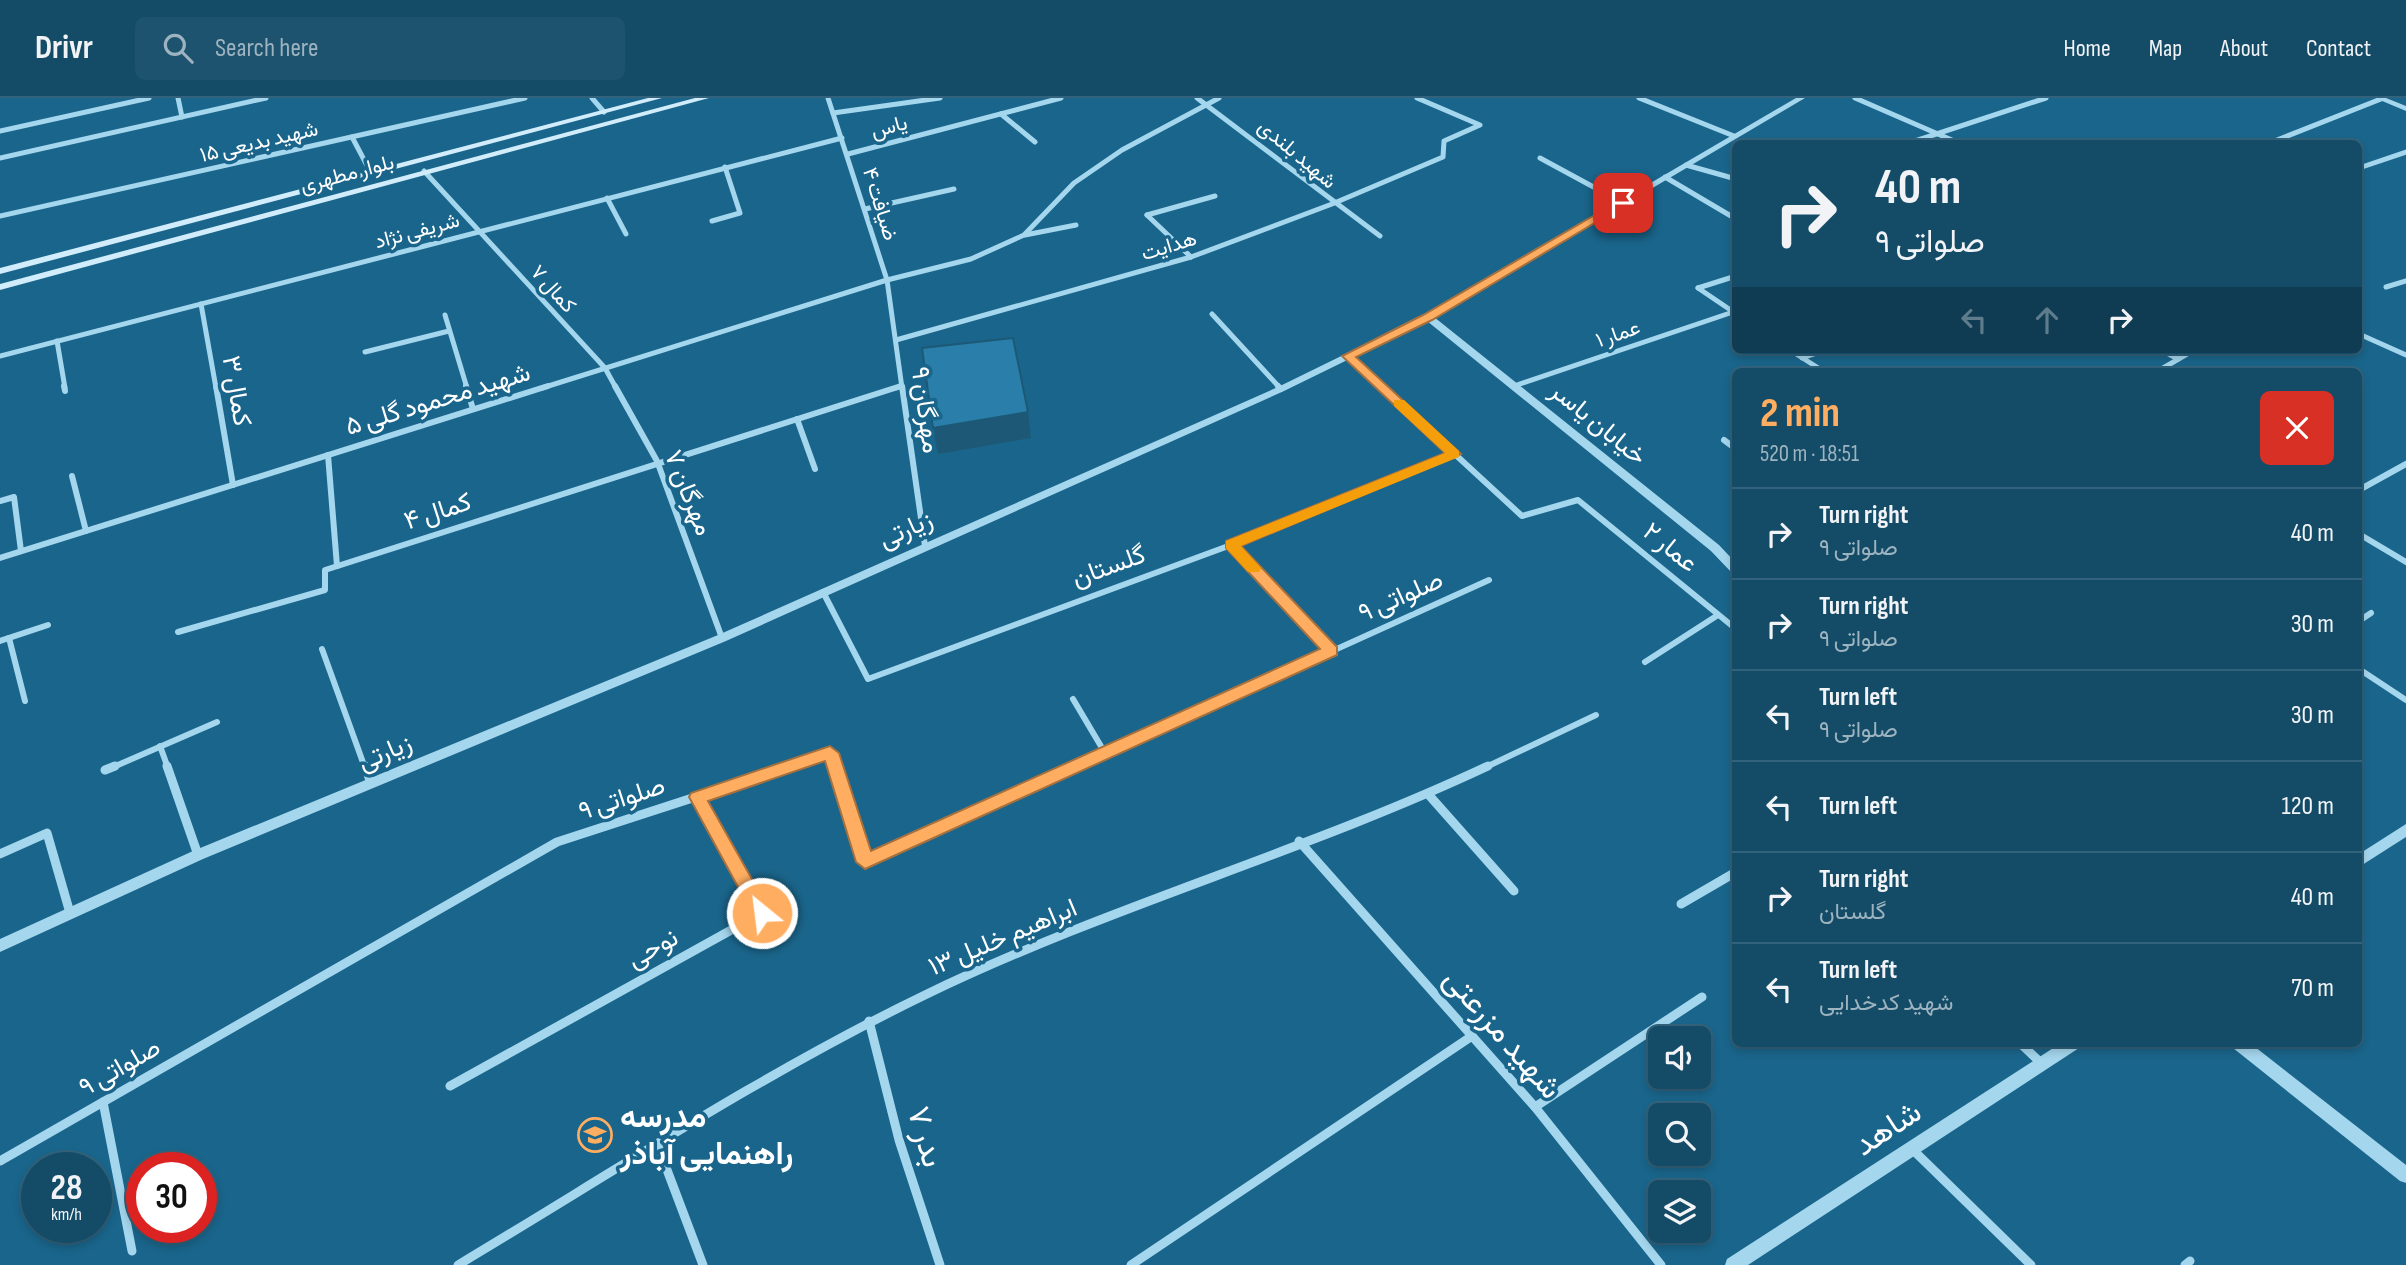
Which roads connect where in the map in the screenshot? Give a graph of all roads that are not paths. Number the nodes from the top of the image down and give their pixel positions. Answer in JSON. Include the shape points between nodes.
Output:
{"nodes":[{"id":1,"x":111,"y":98,"type":"edge"},
{"id":2,"x":149,"y":98,"type":"edge"},
{"id":3,"x":178,"y":98,"type":"edge"},
{"id":4,"x":265,"y":98,"type":"edge"},
{"id":5,"x":525,"y":98,"type":"edge"},
{"id":6,"x":592,"y":98,"type":"edge"},
{"id":7,"x":658,"y":98,"type":"edge"},
{"id":8,"x":705,"y":98,"type":"edge"},
{"id":9,"x":828,"y":98,"type":"edge"},
{"id":10,"x":940,"y":98,"type":"edge"},
{"id":11,"x":1061,"y":98,"type":"edge"},
{"id":12,"x":1197,"y":98,"type":"edge"},
{"id":13,"x":1219,"y":98,"type":"edge"},
{"id":14,"x":1417,"y":98,"type":"edge"},
{"id":15,"x":1639,"y":98,"type":"edge"},
{"id":16,"x":1801,"y":98,"type":"edge"},
{"id":17,"x":1855,"y":98,"type":"edge"},
{"id":18,"x":2046,"y":98,"type":"edge"},
{"id":19,"x":2380,"y":98,"type":"edge"},
{"id":20,"x":1206,"y":104,"type":"junction"},
{"id":21,"x":113,"y":106,"type":"junction"},
{"id":22,"x":2406,"y":109,"type":"edge"},
{"id":23,"x":604,"y":112,"type":"junction"},
{"id":24,"x":833,"y":113,"type":"junction"},
{"id":25,"x":1001,"y":114,"type":"junction"},
{"id":26,"x":182,"y":117,"type":"junction"},
{"id":27,"x":0,"y":131,"type":"edge"},
{"id":28,"x":1940,"y":134,"type":"junction"},
{"id":29,"x":1734,"y":136,"type":"junction"},
{"id":30,"x":352,"y":137,"type":"junction"},
{"id":31,"x":842,"y":138,"type":"junction"},
{"id":32,"x":1920,"y":140,"type":"edge"},
{"id":33,"x":1953,"y":140,"type":"edge"},
{"id":34,"x":2277,"y":140,"type":"edge"},
{"id":35,"x":1035,"y":142,"type":"dead end"},
{"id":36,"x":2406,"y":152,"type":"edge"},
{"id":37,"x":848,"y":154,"type":"junction"},
{"id":38,"x":0,"y":158,"type":"edge"},
{"id":39,"x":1540,"y":158,"type":"dead end"},
{"id":40,"x":1686,"y":165,"type":"junction"},
{"id":41,"x":725,"y":167,"type":"junction"},
{"id":42,"x":2362,"y":167,"type":"edge"},
{"id":43,"x":424,"y":171,"type":"junction"},
{"id":44,"x":370,"y":173,"type":"junction"},
{"id":45,"x":1665,"y":177,"type":"junction"},
{"id":46,"x":1732,"y":177,"type":"edge"},
{"id":47,"x":954,"y":189,"type":"dead end"},
{"id":48,"x":1215,"y":196,"type":"dead end"},
{"id":49,"x":607,"y":198,"type":"junction"},
{"id":50,"x":1623,"y":203,"type":"junction"},
{"id":51,"x":1332,"y":204,"type":"junction"},
{"id":52,"x":865,"y":209,"type":"junction"},
{"id":53,"x":0,"y":216,"type":"edge"},
{"id":54,"x":1732,"y":217,"type":"edge"},
{"id":55,"x":712,"y":220,"type":"dead end"},
{"id":56,"x":1076,"y":225,"type":"dead end"},
{"id":57,"x":479,"y":230,"type":"junction"},
{"id":58,"x":626,"y":234,"type":"dead end"},
{"id":59,"x":1024,"y":235,"type":"junction"},
{"id":60,"x":1381,"y":236,"type":"dead end"},
{"id":61,"x":1191,"y":257,"type":"junction"},
{"id":62,"x":0,"y":271,"type":"edge"},
{"id":63,"x":1732,"y":277,"type":"edge"},
{"id":64,"x":887,"y":280,"type":"junction"},
{"id":65,"x":2406,"y":281,"type":"edge"},
{"id":66,"x":0,"y":287,"type":"edge"},
{"id":67,"x":2386,"y":287,"type":"dead end"},
{"id":68,"x":201,"y":304,"type":"junction"},
{"id":69,"x":1732,"y":312,"type":"edge"},
{"id":70,"x":1212,"y":314,"type":"dead end"},
{"id":71,"x":1732,"y":314,"type":"edge"},
{"id":72,"x":445,"y":315,"type":"dead end"},
{"id":73,"x":1427,"y":317,"type":"junction"},
{"id":74,"x":449,"y":331,"type":"junction"},
{"id":75,"x":2362,"y":335,"type":"edge"},
{"id":76,"x":896,"y":340,"type":"junction"},
{"id":77,"x":57,"y":341,"type":"junction"},
{"id":78,"x":365,"y":352,"type":"dead end"},
{"id":79,"x":1796,"y":354,"type":"edge"},
{"id":80,"x":1814,"y":354,"type":"edge"},
{"id":81,"x":2169,"y":354,"type":"edge"},
{"id":82,"x":2187,"y":354,"type":"edge"},
{"id":83,"x":0,"y":355,"type":"edge"},
{"id":84,"x":2406,"y":355,"type":"edge"},
{"id":85,"x":1348,"y":356,"type":"junction"},
{"id":86,"x":1802,"y":358,"type":"junction"},
{"id":87,"x":2178,"y":359,"type":"junction"},
{"id":88,"x":605,"y":368,"type":"junction"},
{"id":89,"x":1818,"y":368,"type":"edge"},
{"id":90,"x":2163,"y":368,"type":"edge"},
{"id":91,"x":902,"y":386,"type":"junction"},
{"id":92,"x":1514,"y":386,"type":"junction"},
{"id":93,"x":1281,"y":389,"type":"junction"},
{"id":94,"x":65,"y":391,"type":"dead end"},
{"id":95,"x":473,"y":410,"type":"junction"},
{"id":96,"x":797,"y":419,"type":"junction"},
{"id":97,"x":1724,"y":440,"type":"dead end"},
{"id":98,"x":1732,"y":446,"type":"edge"},
{"id":99,"x":1454,"y":454,"type":"junction"},
{"id":100,"x":328,"y":455,"type":"junction"},
{"id":101,"x":657,"y":461,"type":"junction"},
{"id":102,"x":2406,"y":464,"type":"edge"},
{"id":103,"x":815,"y":469,"type":"dead end"},
{"id":104,"x":72,"y":476,"type":"dead end"},
{"id":105,"x":233,"y":485,"type":"junction"},
{"id":106,"x":2362,"y":488,"type":"edge"},
{"id":107,"x":0,"y":501,"type":"edge"},
{"id":108,"x":86,"y":531,"type":"junction"},
{"id":109,"x":2362,"y":536,"type":"edge"},
{"id":110,"x":1231,"y":545,"type":"junction"},
{"id":111,"x":925,"y":546,"type":"junction"},
{"id":112,"x":21,"y":551,"type":"junction"},
{"id":113,"x":0,"y":558,"type":"edge"},
{"id":114,"x":2406,"y":562,"type":"edge"},
{"id":115,"x":337,"y":566,"type":"junction"},
{"id":116,"x":1732,"y":566,"type":"edge"},
{"id":117,"x":1489,"y":580,"type":"dead end"},
{"id":118,"x":823,"y":592,"type":"junction"},
{"id":119,"x":2371,"y":613,"type":"dead end"},
{"id":120,"x":1718,"y":615,"type":"junction"},
{"id":121,"x":2362,"y":619,"type":"edge"},
{"id":122,"x":48,"y":625,"type":"dead end"},
{"id":123,"x":1732,"y":626,"type":"edge"},
{"id":124,"x":178,"y":632,"type":"dead end"},
{"id":125,"x":9,"y":638,"type":"junction"},
{"id":126,"x":722,"y":638,"type":"junction"},
{"id":127,"x":0,"y":641,"type":"edge"},
{"id":128,"x":322,"y":649,"type":"dead end"},
{"id":129,"x":1331,"y":651,"type":"junction"},
{"id":130,"x":1645,"y":662,"type":"dead end"},
{"id":131,"x":2362,"y":670,"type":"edge"},
{"id":132,"x":1073,"y":699,"type":"dead end"},
{"id":133,"x":2406,"y":700,"type":"edge"},
{"id":134,"x":25,"y":701,"type":"dead end"},
{"id":135,"x":1596,"y":715,"type":"dead end"},
{"id":136,"x":217,"y":722,"type":"dead end"},
{"id":137,"x":160,"y":746,"type":"junction"},
{"id":138,"x":1105,"y":753,"type":"junction"},
{"id":139,"x":105,"y":770,"type":"dead end"},
{"id":140,"x":371,"y":783,"type":"junction"},
{"id":141,"x":1428,"y":794,"type":"junction"},
{"id":142,"x":698,"y":797,"type":"junction"},
{"id":143,"x":2406,"y":830,"type":"edge"},
{"id":144,"x":1299,"y":841,"type":"junction"},
{"id":145,"x":0,"y":853,"type":"edge"},
{"id":146,"x":198,"y":855,"type":"junction"},
{"id":147,"x":2362,"y":859,"type":"edge"},
{"id":148,"x":1732,"y":875,"type":"edge"},
{"id":149,"x":1514,"y":891,"type":"dead end"},
{"id":150,"x":1681,"y":904,"type":"dead end"},
{"id":151,"x":71,"y":914,"type":"junction"},
{"id":152,"x":0,"y":946,"type":"edge"},
{"id":153,"x":1702,"y":997,"type":"dead end"},
{"id":154,"x":869,"y":1021,"type":"junction"},
{"id":155,"x":1472,"y":1036,"type":"junction"},
{"id":156,"x":2024,"y":1047,"type":"edge"},
{"id":157,"x":2067,"y":1047,"type":"edge"},
{"id":158,"x":2243,"y":1047,"type":"edge"},
{"id":159,"x":2041,"y":1063,"type":"junction"},
{"id":160,"x":450,"y":1086,"type":"dead end"},
{"id":161,"x":103,"y":1102,"type":"junction"},
{"id":162,"x":1535,"y":1107,"type":"junction"},
{"id":163,"x":658,"y":1146,"type":"junction"},
{"id":164,"x":1910,"y":1147,"type":"junction"},
{"id":165,"x":0,"y":1161,"type":"edge"},
{"id":166,"x":2406,"y":1175,"type":"edge"},
{"id":167,"x":132,"y":1251,"type":"dead end"},
{"id":168,"x":458,"y":1265,"type":"edge"},
{"id":169,"x":703,"y":1265,"type":"edge"},
{"id":170,"x":940,"y":1265,"type":"edge"},
{"id":171,"x":1131,"y":1265,"type":"edge"},
{"id":172,"x":1661,"y":1265,"type":"edge"},
{"id":173,"x":1733,"y":1265,"type":"edge"},
{"id":174,"x":2031,"y":1265,"type":"edge"}],
"edges":[{"from":1,"to":21,"type":"street"},
{"from":2,"to":21,"type":"street"},
{"from":3,"to":26,"type":"street"},
{"from":4,"to":26,"type":"street"},
{"from":5,"to":30,"type":"street","name":"شهید بدیعی ۱۵"},
{"from":6,"to":23,"type":"street"},
{"from":7,"to":23,"type":"main road","name":"بلوار مطهری"},
{"from":8,"to":43,"type":"main road","name":"بلوار مطهری"},
{"from":9,"to":24,"type":"street","name":"ضیافت ۴"},
{"from":10,"to":24,"type":"street"},
{"from":11,"to":25,"type":"street","name":"یاس"},
{"from":12,"to":20,"type":"street","name":"شهید بلندی"},
{"from":13,"to":20,"type":"street"},
{"from":14,"to":51,"type":"street","name":"هدایت","via":[[1480,125],[1444,141],[1443,157]]},
{"from":15,"to":29,"type":"street"},
{"from":16,"to":29,"type":"street","name":"زیارتی"},
{"from":17,"to":28,"type":"street"},
{"from":18,"to":28,"type":"street"},
{"from":19,"to":22,"type":"street"},
{"from":19,"to":34,"type":"street"},
{"from":20,"to":51,"type":"street","name":"شهید بلندی","via":[[1255,138]]},
{"from":20,"to":59,"type":"street","via":[[1122,150],[1074,184]]},
{"from":21,"to":27,"type":"street"},
{"from":23,"to":44,"type":"main road","name":"بلوار مطهری"},
{"from":24,"to":31,"type":"street","name":"ضیافت ۴"},
{"from":25,"to":35,"type":"street"},
{"from":25,"to":37,"type":"street","name":"یاس"},
{"from":26,"to":38,"type":"street"},
{"from":28,"to":32,"type":"street"},
{"from":28,"to":33,"type":"street"},
{"from":29,"to":40,"type":"street","name":"زیارتی"},
{"from":30,"to":44,"type":"street"},
{"from":30,"to":53,"type":"street","name":"شهید بدیعی ۱۵"},
{"from":31,"to":37,"type":"street","name":"ضیافت ۴"},
{"from":31,"to":41,"type":"street","name":"شریفی نژاد"},
{"from":36,"to":42,"type":"street"},
{"from":37,"to":52,"type":"street","name":"ضیافت ۴"},
{"from":39,"to":50,"type":"street"},
{"from":40,"to":45,"type":"street","name":"زیارتی"},
{"from":40,"to":46,"type":"street"},
{"from":41,"to":49,"type":"street","name":"شریفی نژاد"},
{"from":41,"to":55,"type":"street","via":[[740,214]]},
{"from":43,"to":57,"type":"street","name":"کمال ۷"},
{"from":43,"to":66,"type":"main road","name":"بلوار مطهری"},
{"from":44,"to":62,"type":"main road","name":"بلوار مطهری"},
{"from":45,"to":50,"type":"street","name":"زیارتی"},
{"from":45,"to":54,"type":"street"},
{"from":47,"to":52,"type":"street"},
{"from":48,"to":61,"type":"street","via":[[1147,215]]},
{"from":49,"to":57,"type":"street","name":"شریفی نژاد"},
{"from":49,"to":58,"type":"street"},
{"from":50,"to":73,"type":"street","name":"زیارتی"},
{"from":51,"to":60,"type":"street","name":"شهید بلندی"},
{"from":51,"to":61,"type":"street","name":"هدایت"},
{"from":52,"to":64,"type":"street","name":"ضیافت ۴"},
{"from":56,"to":59,"type":"street"},
{"from":57,"to":68,"type":"street","name":"شریفی نژاد"},
{"from":57,"to":88,"type":"street","name":"کمال ۷"},
{"from":59,"to":64,"type":"street","name":"شهید محمود گلی ۵","via":[[971,259]]},
{"from":61,"to":76,"type":"street","name":"هدایت"},
{"from":63,"to":69,"type":"street","via":[[1698,288]]},
{"from":64,"to":76,"type":"street","name":"مهرگان ۹"},
{"from":64,"to":88,"type":"street","name":"شهید محمود گلی ۵"},
{"from":65,"to":67,"type":"street"},
{"from":68,"to":77,"type":"street","name":"شریفی نژاد"},
{"from":68,"to":105,"type":"street","name":"کمال ۳"},
{"from":70,"to":93,"type":"street"},
{"from":71,"to":92,"type":"street","name":"عمار ۱"},
{"from":72,"to":74,"type":"street"},
{"from":73,"to":85,"type":"street","name":"زیارتی"},
{"from":73,"to":92,"type":"street","name":"خیابان یاسر"},
{"from":74,"to":78,"type":"street"},
{"from":74,"to":95,"type":"street"},
{"from":75,"to":84,"type":"street"},
{"from":76,"to":91,"type":"street","name":"مهرگان ۹"},
{"from":77,"to":83,"type":"street","name":"شریفی نژاد"},
{"from":77,"to":94,"type":"street"},
{"from":79,"to":86,"type":"street"},
{"from":80,"to":86,"type":"street"},
{"from":81,"to":87,"type":"street"},
{"from":82,"to":87,"type":"street"},
{"from":85,"to":93,"type":"street","name":"زیارتی"},
{"from":85,"to":99,"type":"street"},
{"from":86,"to":89,"type":"street"},
{"from":87,"to":90,"type":"street"},
{"from":88,"to":95,"type":"street","name":"شهید محمود گلی ۵"},
{"from":88,"to":101,"type":"street","name":"مهرگان ۷"},
{"from":91,"to":96,"type":"street","name":"کمال ۴"},
{"from":91,"to":111,"type":"street","name":"مهرگان ۹"},
{"from":92,"to":116,"type":"street","name":"خیابان یاسر"},
{"from":93,"to":111,"type":"street","name":"زیارتی"},
{"from":95,"to":100,"type":"street","name":"شهید محمود گلی ۵"},
{"from":96,"to":101,"type":"street","name":"کمال ۴"},
{"from":96,"to":103,"type":"street"},
{"from":97,"to":98,"type":"street"},
{"from":99,"to":110,"type":"street","name":"گلستان"},
{"from":99,"to":120,"type":"street","name":"عمار ۲","via":[[1522,516],[1578,500]]},
{"from":100,"to":105,"type":"street","name":"شهید محمود گلی ۵"},
{"from":100,"to":115,"type":"street"},
{"from":101,"to":115,"type":"street","name":"کمال ۴"},
{"from":101,"to":126,"type":"street","name":"مهرگان ۷"},
{"from":102,"to":106,"type":"street"},
{"from":104,"to":108,"type":"street"},
{"from":105,"to":108,"type":"street","name":"شهید محمود گلی ۵"},
{"from":107,"to":112,"type":"street","via":[[14,497]]},
{"from":108,"to":112,"type":"street","name":"شهید محمود گلی ۵"},
{"from":109,"to":114,"type":"street"},
{"from":110,"to":118,"type":"street","name":"گلستان","via":[[868,679]]},
{"from":110,"to":129,"type":"street"},
{"from":111,"to":118,"type":"street","name":"زیارتی"},
{"from":112,"to":113,"type":"street","name":"شهید محمود گلی ۵"},
{"from":115,"to":124,"type":"street","via":[[325,570],[325,590]]},
{"from":117,"to":129,"type":"street","name":"صلواتی ۹"},
{"from":118,"to":126,"type":"street","name":"زیارتی"},
{"from":119,"to":121,"type":"street"},
{"from":120,"to":123,"type":"street","name":"عمار ۲"},
{"from":120,"to":130,"type":"street"},
{"from":122,"to":125,"type":"street"},
{"from":125,"to":127,"type":"street"},
{"from":125,"to":134,"type":"street"},
{"from":126,"to":140,"type":"street","name":"زیارتی"},
{"from":128,"to":140,"type":"street"},
{"from":129,"to":138,"type":"street","name":"صلواتی ۹"},
{"from":131,"to":133,"type":"street"},
{"from":132,"to":138,"type":"street"},
{"from":135,"to":141,"type":"street","name":"ابراهیم خلیل ۱۳"},
{"from":136,"to":137,"type":"street"},
{"from":137,"to":139,"type":"street"},
{"from":137,"to":146,"type":"street"},
{"from":138,"to":142,"type":"street","name":"صلواتی ۹","via":[[865,862],[830,753]]},
{"from":140,"to":146,"type":"street","name":"زیارتی"},
{"from":141,"to":144,"type":"street","name":"ابراهیم خلیل ۱۳"},
{"from":141,"to":149,"type":"street"},
{"from":142,"to":160,"type":"street","name":"نوحی","via":[[762,913]]},
{"from":142,"to":161,"type":"street","name":"صلواتی ۹","via":[[557,842]]},
{"from":143,"to":147,"type":"street"},
{"from":144,"to":154,"type":"street","name":"ابراهیم خلیل ۱۳","via":[[1117,912]]},
{"from":144,"to":155,"type":"street","name":"شهید مزرعتی"},
{"from":145,"to":151,"type":"street","via":[[47,833]]},
{"from":146,"to":151,"type":"street","name":"زیارتی"},
{"from":148,"to":150,"type":"street"},
{"from":151,"to":152,"type":"street","name":"زیارتی"},
{"from":153,"to":162,"type":"street"},
{"from":154,"to":163,"type":"street","name":"ابراهیم خلیل ۱۳"},
{"from":154,"to":170,"type":"street","name":"بدر ۷","via":[[899,1140]]},
{"from":155,"to":162,"type":"street","name":"شهید مزرعتی"},
{"from":155,"to":171,"type":"street"},
{"from":156,"to":159,"type":"street"},
{"from":157,"to":159,"type":"street","name":"شاهد"},
{"from":158,"to":166,"type":"street"},
{"from":159,"to":164,"type":"street","name":"شاهد"},
{"from":161,"to":165,"type":"street","name":"صلواتی ۹"},
{"from":161,"to":167,"type":"street"},
{"from":162,"to":172,"type":"street","name":"شهید مزرعتی"},
{"from":163,"to":168,"type":"street","name":"ابراهیم خلیل ۱۳"},
{"from":163,"to":169,"type":"street"},
{"from":164,"to":173,"type":"street","name":"شاهد"},
{"from":164,"to":174,"type":"street"}]}
